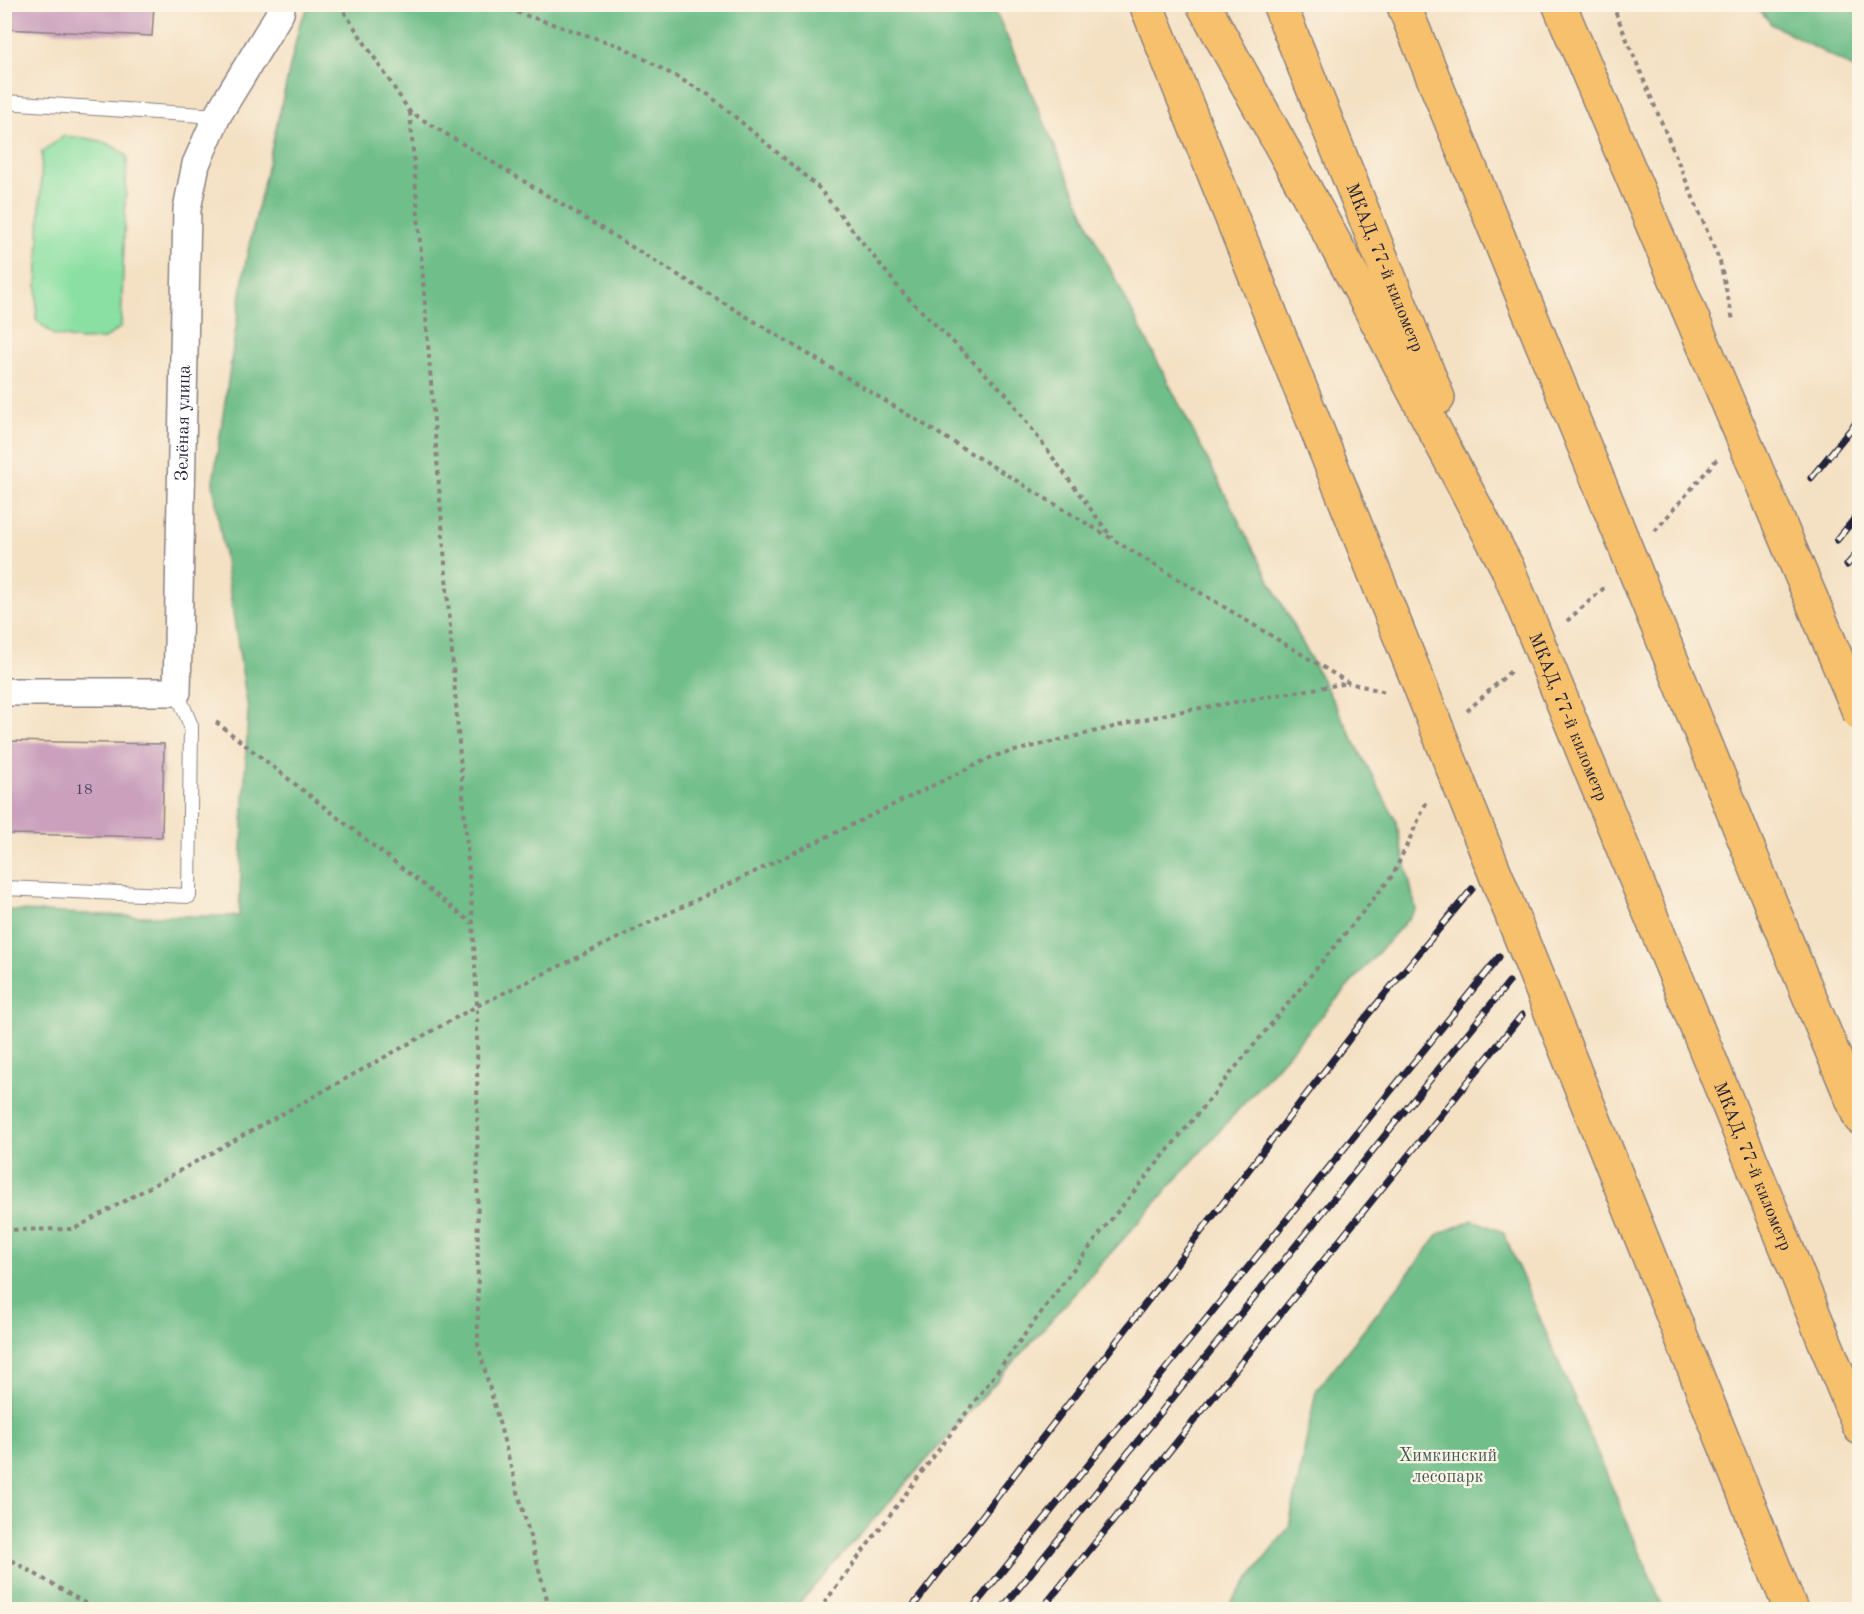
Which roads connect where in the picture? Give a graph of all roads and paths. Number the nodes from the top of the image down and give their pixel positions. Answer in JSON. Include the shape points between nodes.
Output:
{"nodes":[{"id":1,"x":282,"y":4,"type":"edge"},
{"id":2,"x":339,"y":4,"type":"edge"},
{"id":3,"x":491,"y":4,"type":"edge"},
{"id":4,"x":1146,"y":4,"type":"edge"},
{"id":5,"x":1203,"y":4,"type":"edge"},
{"id":6,"x":1279,"y":4,"type":"edge"},
{"id":7,"x":1403,"y":4,"type":"edge"},
{"id":8,"x":1559,"y":4,"type":"edge"},
{"id":9,"x":1612,"y":4,"type":"edge"},
{"id":10,"x":4,"y":102,"type":"edge"},
{"id":11,"x":410,"y":112,"type":"junction"},
{"id":12,"x":217,"y":116,"type":"junction"},
{"id":13,"x":1720,"y":262,"type":"dead end"},
{"id":14,"x":1720,"y":455,"type":"dead end"},
{"id":15,"x":1652,"y":535,"type":"dead end"},
{"id":16,"x":1114,"y":540,"type":"junction"},
{"id":17,"x":1507,"y":567,"type":"junction"},
{"id":18,"x":1605,"y":587,"type":"dead end"},
{"id":19,"x":1562,"y":626,"type":"dead end"},
{"id":20,"x":1519,"y":664,"type":"dead end"},
{"id":21,"x":1348,"y":683,"type":"junction"},
{"id":22,"x":4,"y":692,"type":"edge"},
{"id":23,"x":177,"y":692,"type":"junction"},
{"id":24,"x":1392,"y":693,"type":"dead end"},
{"id":25,"x":1456,"y":708,"type":"dead end"},
{"id":26,"x":1467,"y":711,"type":"junction"},
{"id":27,"x":1860,"y":714,"type":"edge"},
{"id":28,"x":1462,"y":721,"type":"dead end"},
{"id":29,"x":1430,"y":793,"type":"dead end"},
{"id":30,"x":4,"y":888,"type":"edge"},
{"id":31,"x":473,"y":924,"type":"junction"},
{"id":32,"x":477,"y":1006,"type":"junction"},
{"id":33,"x":1860,"y":1118,"type":"edge"},
{"id":34,"x":4,"y":1230,"type":"edge"},
{"id":35,"x":1860,"y":1428,"type":"edge"},
{"id":36,"x":4,"y":1556,"type":"edge"},
{"id":37,"x":98,"y":1610,"type":"edge"},
{"id":38,"x":550,"y":1610,"type":"edge"},
{"id":39,"x":819,"y":1610,"type":"edge"},
{"id":40,"x":1791,"y":1610,"type":"edge"}],
"edges":[{"from":1,"to":12,"type":"street","name":"Зелёная улица"},
{"from":2,"to":11,"type":"path"},
{"from":3,"to":16,"type":"path","via":[[623,47],[699,89],[818,187],[903,293],[1006,394]]},
{"from":4,"to":40,"type":"main road","bridge":true},
{"from":5,"to":17,"type":"main road"},
{"from":6,"to":17,"type":"main road","name":"МКАД, 77-й километр"},
{"from":7,"to":33,"type":"main road","bridge":true},
{"from":8,"to":27,"type":"main road","bridge":true},
{"from":9,"to":13,"type":"path"},
{"from":10,"to":12,"type":"lane"},
{"from":11,"to":16,"type":"path"},
{"from":11,"to":31,"type":"path"},
{"from":12,"to":23,"type":"street","name":"Зелёная улица","via":[[196,164],[187,209]]},
{"from":14,"to":15,"type":"path"},
{"from":16,"to":21,"type":"path"},
{"from":17,"to":35,"type":"main road","name":"МКАД, 77-й километр","bridge":true},
{"from":18,"to":19,"type":"path"},
{"from":20,"to":26,"type":"path"},
{"from":21,"to":24,"type":"path"},
{"from":21,"to":32,"type":"path","via":[[1171,713],[994,756]]},
{"from":22,"to":23,"type":"street"},
{"from":23,"to":30,"type":"lane","via":[[191,726],[189,896]]},
{"from":23,"to":31,"type":"path"},
{"from":25,"to":26,"type":"path"},
{"from":26,"to":28,"type":"path"},
{"from":29,"to":39,"type":"path","via":[[1393,875],[1105,1227]]},
{"from":31,"to":32,"type":"path"},
{"from":32,"to":34,"type":"path","via":[[74,1229]]},
{"from":32,"to":38,"type":"path","via":[[478,1345]]},
{"from":36,"to":37,"type":"path"}]}
